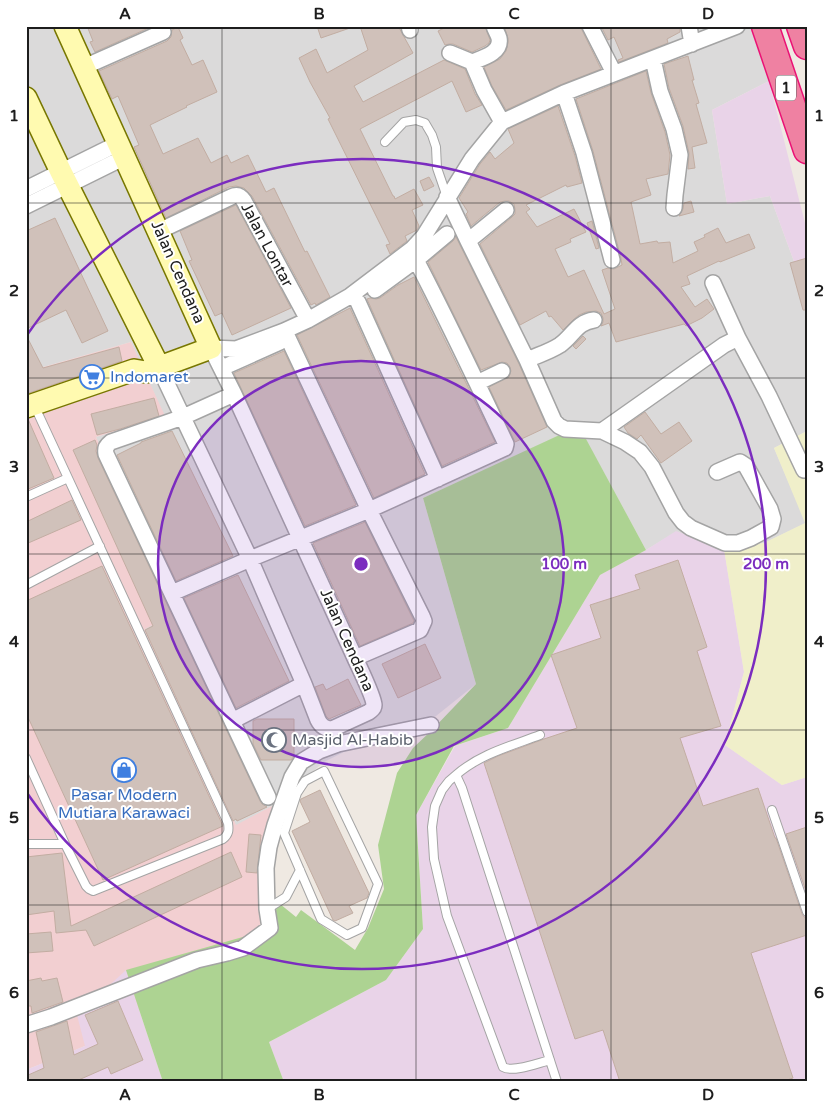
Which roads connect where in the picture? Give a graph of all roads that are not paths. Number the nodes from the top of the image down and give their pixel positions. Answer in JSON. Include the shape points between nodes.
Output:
{"nodes":[{"id":1,"x":65,"y":26,"type":"edge"},
{"id":2,"x":494,"y":26,"type":"edge"},
{"id":3,"x":590,"y":26,"type":"edge"},
{"id":4,"x":689,"y":26,"type":"edge"},
{"id":5,"x":765,"y":26,"type":"edge"},
{"id":6,"x":800,"y":26,"type":"edge"},
{"id":7,"x":736,"y":27,"type":"edge"},
{"id":8,"x":163,"y":32,"type":"dead end"},
{"id":9,"x":692,"y":44,"type":"junction"},
{"id":10,"x":807,"y":46,"type":"edge"},
{"id":11,"x":450,"y":53,"type":"dead end"},
{"id":12,"x":653,"y":59,"type":"junction"},
{"id":13,"x":472,"y":62,"type":"junction"},
{"id":14,"x":84,"y":67,"type":"junction"},
{"id":15,"x":614,"y":73,"type":"junction"},
{"id":16,"x":564,"y":93,"type":"junction"},
{"id":17,"x":26,"y":98,"type":"edge"},
{"id":18,"x":502,"y":122,"type":"junction"},
{"id":19,"x":385,"y":142,"type":"dead end"},
{"id":20,"x":122,"y":150,"type":"junction"},
{"id":21,"x":807,"y":150,"type":"edge"},
{"id":22,"x":65,"y":179,"type":"junction"},
{"id":23,"x":26,"y":189,"type":"edge"},
{"id":24,"x":447,"y":197,"type":"junction"},
{"id":25,"x":26,"y":206,"type":"edge"},
{"id":26,"x":674,"y":208,"type":"dead end"},
{"id":27,"x":506,"y":210,"type":"dead end"},
{"id":28,"x":159,"y":231,"type":"junction"},
{"id":29,"x":447,"y":234,"type":"dead end"},
{"id":30,"x":468,"y":241,"type":"junction"},
{"id":31,"x":416,"y":260,"type":"junction"},
{"id":32,"x":612,"y":260,"type":"dead end"},
{"id":33,"x":712,"y":283,"type":"dead end"},
{"id":34,"x":358,"y":302,"type":"junction"},
{"id":35,"x":308,"y":320,"type":"junction"},
{"id":36,"x":594,"y":320,"type":"dead end"},
{"id":37,"x":288,"y":338,"type":"junction"},
{"id":38,"x":738,"y":338,"type":"junction"},
{"id":39,"x":212,"y":348,"type":"junction"},
{"id":40,"x":527,"y":360,"type":"junction"},
{"id":41,"x":222,"y":368,"type":"junction"},
{"id":42,"x":153,"y":370,"type":"junction"},
{"id":43,"x":502,"y":372,"type":"dead end"},
{"id":44,"x":477,"y":383,"type":"junction"},
{"id":45,"x":234,"y":394,"type":"junction"},
{"id":46,"x":31,"y":409,"type":"edge"},
{"id":47,"x":183,"y":417,"type":"junction"},
{"id":48,"x":602,"y":431,"type":"junction"},
{"id":49,"x":804,"y":470,"type":"dead end"},
{"id":50,"x":718,"y":472,"type":"dead end"},
{"id":51,"x":68,"y":478,"type":"junction"},
{"id":52,"x":438,"y":479,"type":"junction"},
{"id":53,"x":26,"y":497,"type":"edge"},
{"id":54,"x":369,"y":510,"type":"junction"},
{"id":55,"x":301,"y":539,"type":"junction"},
{"id":56,"x":100,"y":546,"type":"junction"},
{"id":57,"x":250,"y":559,"type":"junction"},
{"id":58,"x":26,"y":585,"type":"edge"},
{"id":59,"x":172,"y":593,"type":"junction"},
{"id":60,"x":355,"y":658,"type":"junction"},
{"id":61,"x":304,"y":684,"type":"junction"},
{"id":62,"x":232,"y":721,"type":"junction"},
{"id":63,"x":431,"y":725,"type":"dead end"},
{"id":64,"x":540,"y":735,"type":"dead end"},
{"id":65,"x":26,"y":758,"type":"edge"},
{"id":66,"x":456,"y":775,"type":"junction"},
{"id":67,"x":268,"y":798,"type":"dead end"},
{"id":68,"x":772,"y":810,"type":"dead end"},
{"id":69,"x":26,"y":844,"type":"edge"},
{"id":70,"x":65,"y":844,"type":"junction"},
{"id":71,"x":300,"y":870,"type":"junction"},
{"id":72,"x":267,"y":909,"type":"junction"},
{"id":73,"x":807,"y":912,"type":"edge"},
{"id":74,"x":26,"y":1025,"type":"edge"},
{"id":75,"x":550,"y":1060,"type":"junction"},
{"id":76,"x":557,"y":1082,"type":"edge"}],
"edges":[{"from":1,"to":14,"type":"street","name":"Jalan Cendana"},
{"from":2,"to":13,"type":"street","via":[[499,38],[497,49]]},
{"from":3,"to":15,"type":"street"},
{"from":4,"to":9,"type":"street"},
{"from":5,"to":21,"type":"highway","number":"1"},
{"from":6,"to":10,"type":"highway"},
{"from":7,"to":9,"type":"street"},
{"from":8,"to":14,"type":"street"},
{"from":9,"to":12,"type":"street"},
{"from":11,"to":13,"type":"street"},
{"from":12,"to":15,"type":"street"},
{"from":12,"to":26,"type":"street","via":[[680,155]]},
{"from":13,"to":18,"type":"street"},
{"from":14,"to":20,"type":"street","name":"Jalan Cendana"},
{"from":15,"to":16,"type":"street"},
{"from":16,"to":18,"type":"street"},
{"from":16,"to":32,"type":"street","via":[[584,153]]},
{"from":17,"to":22,"type":"street","name":"Jalan Cendana"},
{"from":18,"to":24,"type":"street"},
{"from":19,"to":24,"type":"lane","via":[[404,122],[416,120],[425,123],[436,147],[437,168]]},
{"from":20,"to":22,"type":"street"},
{"from":20,"to":28,"type":"street","name":"Jalan Cendana"},
{"from":22,"to":23,"type":"street"},
{"from":22,"to":25,"type":"street"},
{"from":22,"to":42,"type":"street","name":"Jalan Cendana"},
{"from":24,"to":30,"type":"street"},
{"from":24,"to":35,"type":"street","via":[[412,250],[350,296]]},
{"from":27,"to":30,"type":"street"},
{"from":28,"to":35,"type":"street","name":"Jalan Lontar","via":[[239,196]]},
{"from":28,"to":39,"type":"street","name":"Jalan Cendana"},
{"from":29,"to":31,"type":"street"},
{"from":30,"to":40,"type":"street"},
{"from":31,"to":34,"type":"street"},
{"from":31,"to":44,"type":"street"},
{"from":33,"to":38,"type":"street"},
{"from":34,"to":37,"type":"street"},
{"from":34,"to":52,"type":"street"},
{"from":35,"to":39,"type":"street","via":[[236,348]]},
{"from":36,"to":40,"type":"street","via":[[582,324],[550,351]]},
{"from":37,"to":41,"type":"street"},
{"from":37,"to":54,"type":"street"},
{"from":38,"to":48,"type":"street"},
{"from":38,"to":49,"type":"street"},
{"from":39,"to":41,"type":"street","name":"Jalan Cendana"},
{"from":39,"to":42,"type":"street"},
{"from":40,"to":48,"type":"street","via":[[558,426]]},
{"from":41,"to":45,"type":"street","name":"Jalan Cendana"},
{"from":42,"to":46,"type":"street","via":[[128,385]]},
{"from":42,"to":47,"type":"street","name":"Jalan Cendana"},
{"from":43,"to":44,"type":"street"},
{"from":44,"to":52,"type":"street","via":[[506,446]]},
{"from":45,"to":47,"type":"street"},
{"from":45,"to":55,"type":"street","name":"Jalan Cendana"},
{"from":46,"to":51,"type":"lane"},
{"from":47,"to":57,"type":"street","name":"Jalan Cendana"},
{"from":47,"to":59,"type":"street","via":[[111,442],[106,450]]},
{"from":48,"to":50,"type":"street","via":[[640,452],[652,467],[676,513],[691,528],[725,543],[738,543],[771,527],[770,509],[746,466],[740,462]]},
{"from":51,"to":53,"type":"lane"},
{"from":51,"to":56,"type":"lane"},
{"from":52,"to":54,"type":"street"},
{"from":54,"to":55,"type":"street"},
{"from":54,"to":60,"type":"street","via":[[424,621],[420,630]]},
{"from":55,"to":57,"type":"street"},
{"from":55,"to":60,"type":"street","name":"Jalan Cendana"},
{"from":56,"to":58,"type":"lane"},
{"from":56,"to":70,"type":"lane","via":[[229,829],[223,839],[93,891],[86,886]]},
{"from":57,"to":59,"type":"street"},
{"from":57,"to":61,"type":"street","name":"Jalan Cendana"},
{"from":59,"to":62,"type":"street"},
{"from":60,"to":61,"type":"street","name":"Jalan Cendana","via":[[372,697],[374,706],[369,712],[327,729],[318,720]]},
{"from":61,"to":62,"type":"street"},
{"from":62,"to":67,"type":"street"},
{"from":63,"to":72,"type":"street","via":[[338,744],[301,762],[292,777],[269,847]]},
{"from":64,"to":66,"type":"lane","via":[[478,759]]},
{"from":65,"to":70,"type":"lane"},
{"from":66,"to":75,"type":"lane"},
{"from":66,"to":75,"type":"lane","via":[[442,790],[435,806],[432,827],[434,859],[447,916],[503,1066],[508,1070]]},
{"from":68,"to":73,"type":"lane"},
{"from":69,"to":70,"type":"lane"},
{"from":71,"to":71,"type":"lane","via":[[321,919],[347,935],[362,928],[378,884],[324,771],[305,781],[297,793],[284,833]]},
{"from":71,"to":72,"type":"lane","via":[[286,897]]},
{"from":72,"to":74,"type":"street","via":[[270,928],[243,948],[197,960]]},
{"from":75,"to":76,"type":"lane"}]}
